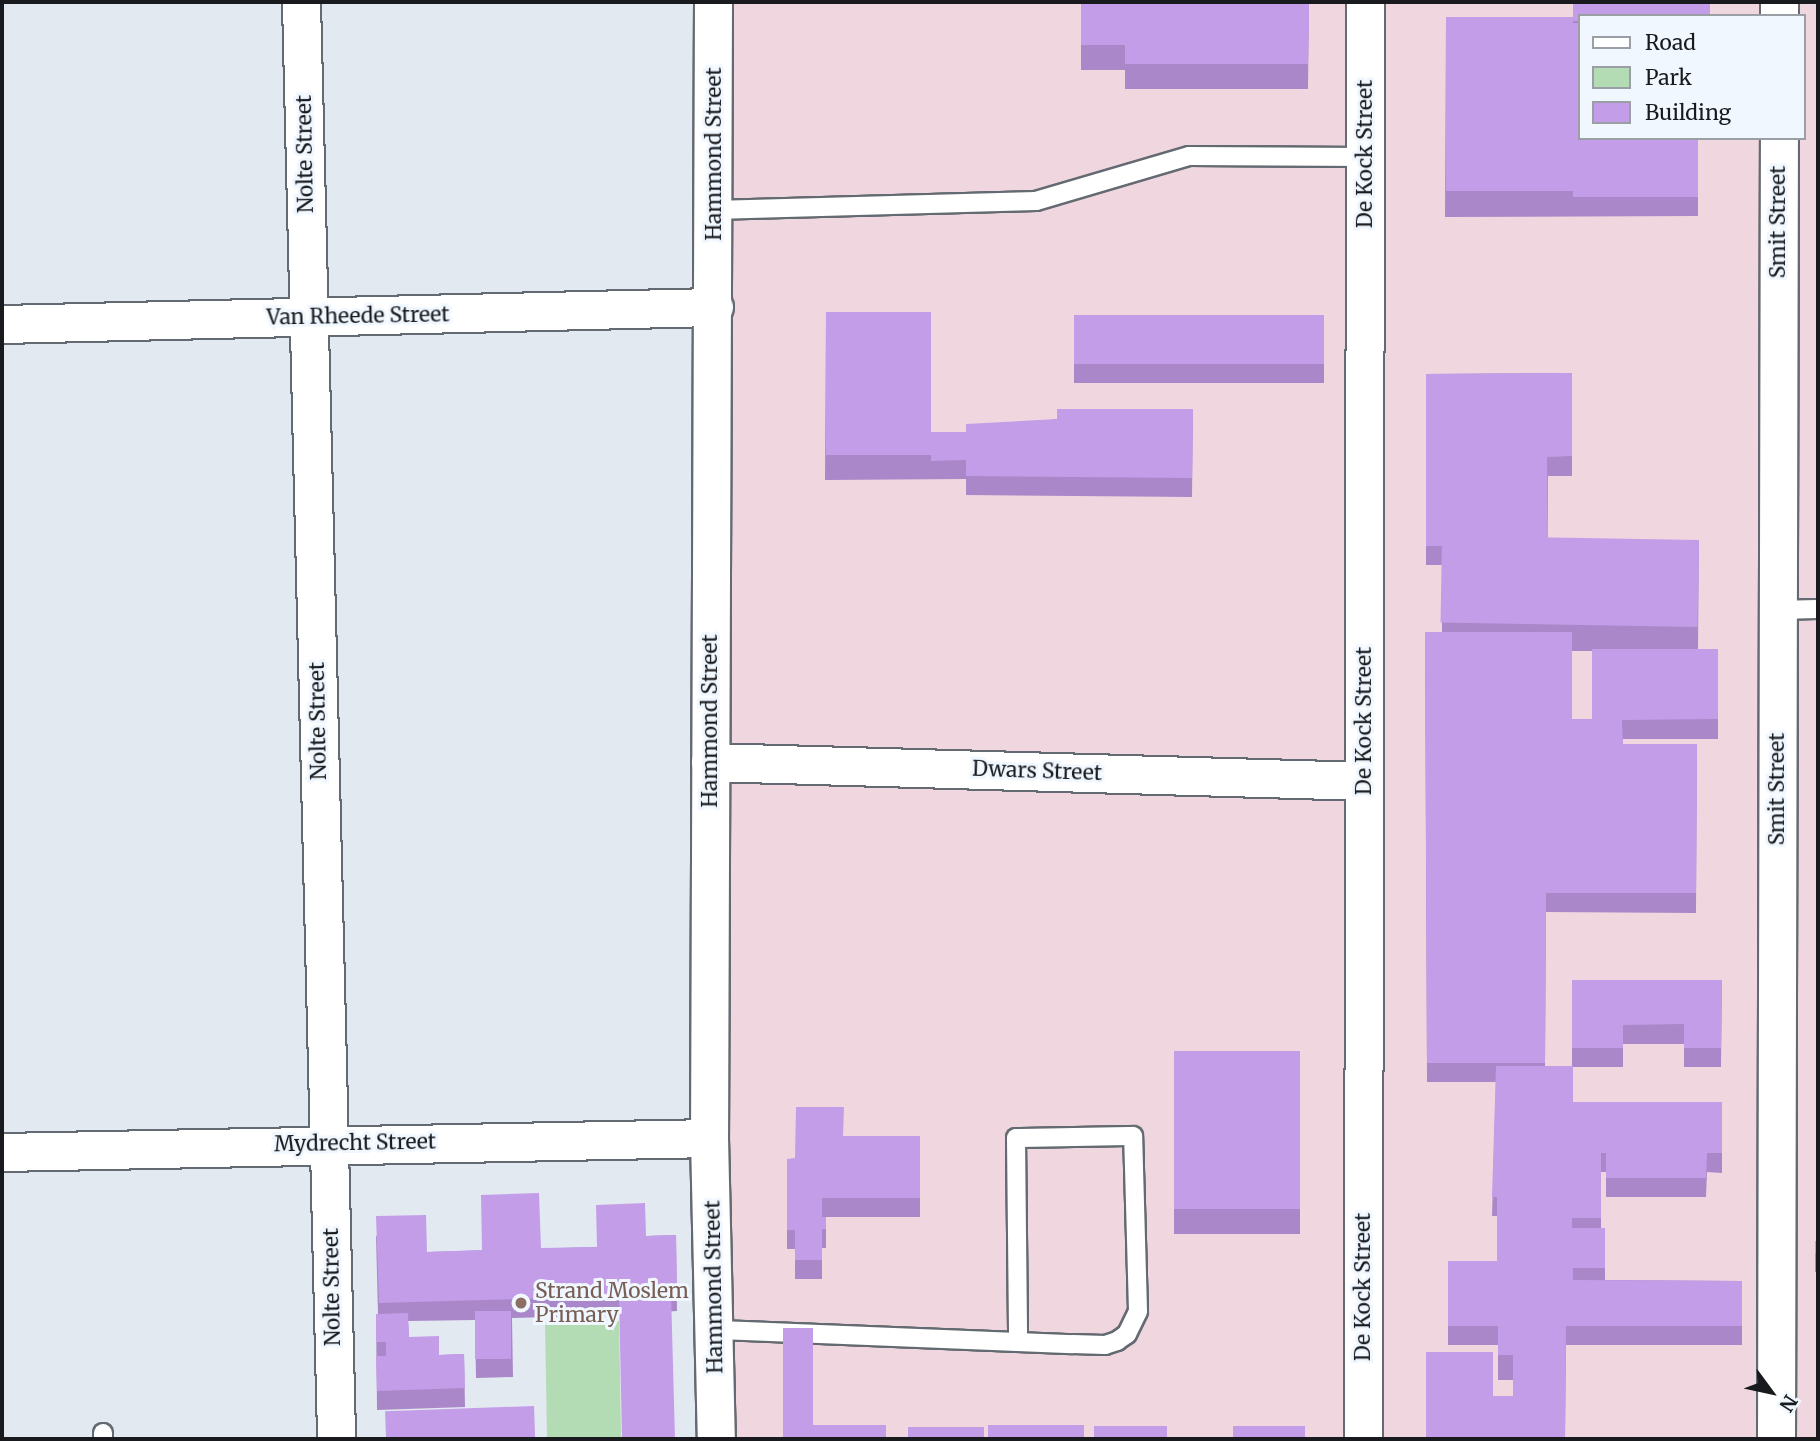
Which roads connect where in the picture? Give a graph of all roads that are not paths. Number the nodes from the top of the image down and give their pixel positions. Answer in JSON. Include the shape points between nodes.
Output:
{"nodes":[{"id":1,"x":301,"y":2,"type":"edge"},
{"id":2,"x":713,"y":2,"type":"edge"},
{"id":3,"x":1365,"y":2,"type":"edge"},
{"id":4,"x":1779,"y":140,"type":"edge"},
{"id":5,"x":1365,"y":157,"type":"junction"},
{"id":6,"x":714,"y":210,"type":"junction"},
{"id":7,"x":714,"y":307,"type":"junction"},
{"id":8,"x":309,"y":317,"type":"junction"},
{"id":9,"x":2,"y":324,"type":"edge"},
{"id":10,"x":1818,"y":609,"type":"edge"},
{"id":11,"x":1777,"y":610,"type":"junction"},
{"id":12,"x":710,"y":762,"type":"junction"},
{"id":13,"x":1364,"y":781,"type":"junction"},
{"id":14,"x":709,"y":1138,"type":"junction"},
{"id":15,"x":329,"y":1143,"type":"junction"},
{"id":16,"x":2,"y":1153,"type":"edge"},
{"id":17,"x":717,"y":1330,"type":"junction"},
{"id":18,"x":1018,"y":1342,"type":"junction"},
{"id":19,"x":336,"y":1439,"type":"edge"},
{"id":20,"x":716,"y":1439,"type":"edge"},
{"id":21,"x":1363,"y":1439,"type":"edge"},
{"id":22,"x":1776,"y":1439,"type":"edge"}],
"edges":[{"from":1,"to":8,"type":"street","name":"Nolte Street"},
{"from":2,"to":6,"type":"street","name":"Hammond Street"},
{"from":3,"to":5,"type":"street","name":"De Kock Street"},
{"from":4,"to":11,"type":"street","name":"Smit Street"},
{"from":5,"to":6,"type":"lane","via":[[1189,156],[1036,201]]},
{"from":5,"to":13,"type":"street","name":"De Kock Street"},
{"from":6,"to":7,"type":"street","name":"Hammond Street"},
{"from":7,"to":8,"type":"street","name":"Van Rheede Street"},
{"from":7,"to":12,"type":"street","name":"Hammond Street"},
{"from":8,"to":9,"type":"street","name":"Van Rheede Street"},
{"from":8,"to":15,"type":"street","name":"Nolte Street"},
{"from":10,"to":11,"type":"lane"},
{"from":11,"to":22,"type":"street","name":"Smit Street"},
{"from":12,"to":13,"type":"street","name":"Dwars Street"},
{"from":12,"to":14,"type":"street","name":"Hammond Street"},
{"from":13,"to":21,"type":"street","name":"De Kock Street"},
{"from":14,"to":15,"type":"street","name":"Mydrecht Street"},
{"from":14,"to":17,"type":"street","name":"Hammond Street"},
{"from":15,"to":16,"type":"street","name":"Mydrecht Street"},
{"from":15,"to":19,"type":"street","name":"Nolte Street"},
{"from":17,"to":18,"type":"lane"},
{"from":17,"to":20,"type":"street","name":"Hammond Street"},
{"from":18,"to":18,"type":"lane","via":[[1105,1345],[1117,1342],[1135,1323],[1139,1311],[1133,1136],[1016,1138]]}]}
